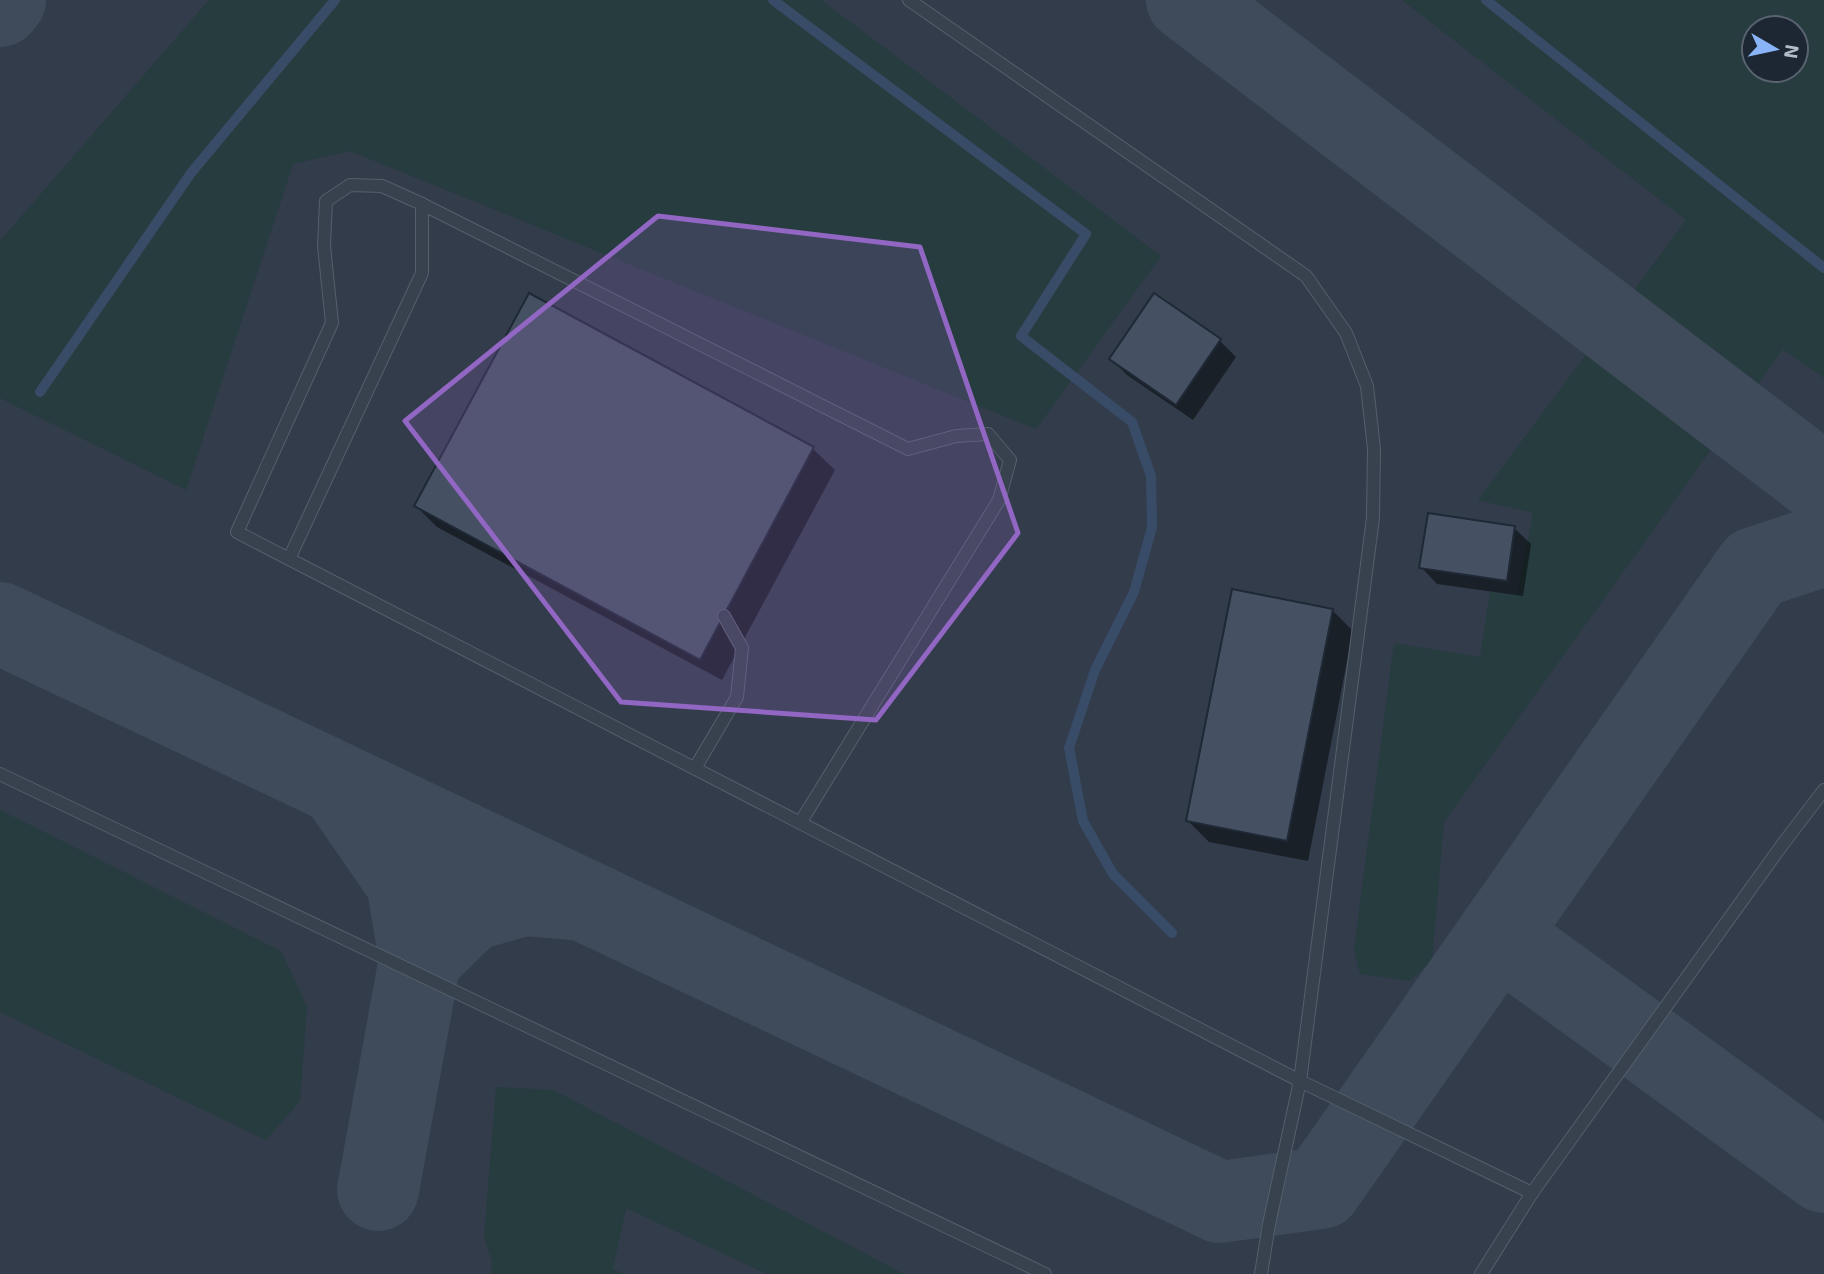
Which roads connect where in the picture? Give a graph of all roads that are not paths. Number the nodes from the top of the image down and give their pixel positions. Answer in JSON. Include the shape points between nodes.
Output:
{"nodes":[{"id":1,"x":909,"y":0,"type":"edge"},
{"id":2,"x":422,"y":204,"type":"junction"},
{"id":3,"x":289,"y":559,"type":"junction"},
{"id":4,"x":724,"y":616,"type":"dead end"},
{"id":5,"x":695,"y":768,"type":"junction"},
{"id":6,"x":0,"y":774,"type":"edge"},
{"id":7,"x":1824,"y":790,"type":"edge"},
{"id":8,"x":800,"y":823,"type":"junction"},
{"id":9,"x":1300,"y":1081,"type":"junction"},
{"id":10,"x":1532,"y":1193,"type":"junction"},
{"id":11,"x":1045,"y":1274,"type":"edge"},
{"id":12,"x":1261,"y":1274,"type":"edge"},
{"id":13,"x":1481,"y":1274,"type":"edge"}],
"edges":[{"from":1,"to":9,"type":"lane","via":[[1307,276],[1346,333],[1367,386],[1374,449],[1373,518]]},
{"from":2,"to":3,"type":"lane","via":[[422,273]]},
{"from":2,"to":3,"type":"lane","via":[[382,186],[350,184],[326,201],[324,246],[332,323],[237,532]]},
{"from":2,"to":8,"type":"lane","via":[[908,449],[956,436],[988,434],[1010,460],[999,500]]},
{"from":3,"to":5,"type":"lane"},
{"from":4,"to":5,"type":"lane","via":[[742,648],[737,697]]},
{"from":5,"to":8,"type":"lane"},
{"from":6,"to":11,"type":"lane"},
{"from":7,"to":10,"type":"lane"},
{"from":8,"to":9,"type":"lane"},
{"from":9,"to":10,"type":"lane"},
{"from":9,"to":12,"type":"lane"},
{"from":10,"to":13,"type":"lane"}]}
